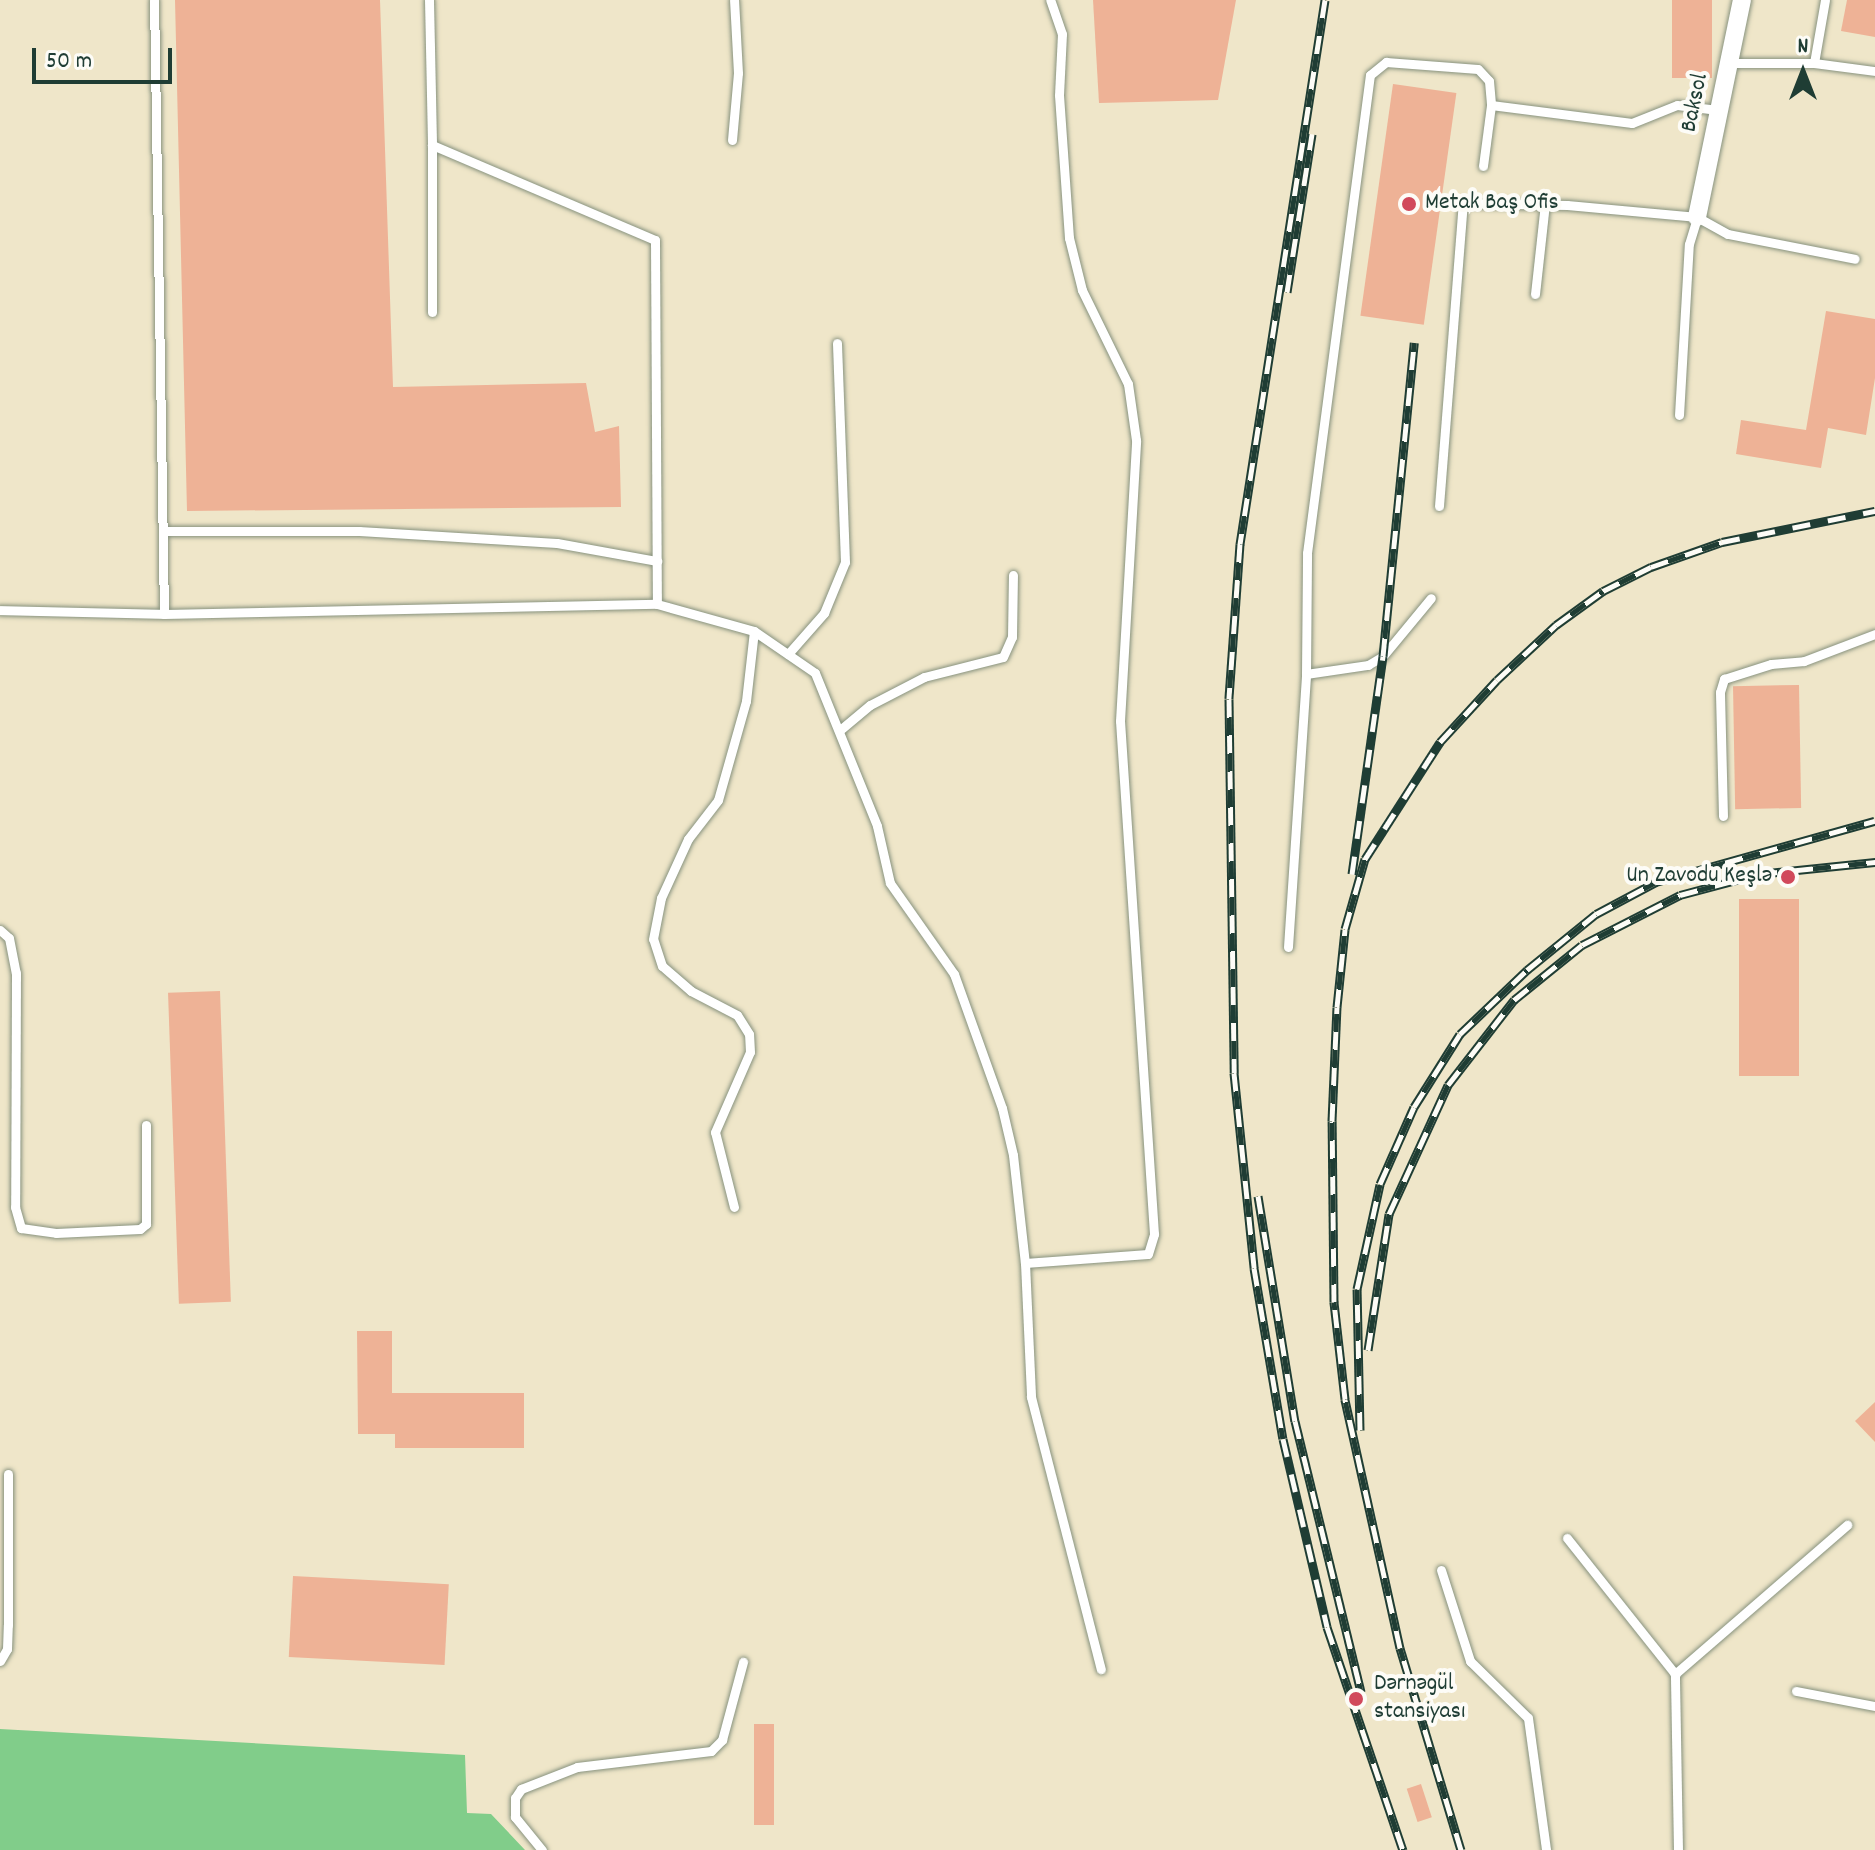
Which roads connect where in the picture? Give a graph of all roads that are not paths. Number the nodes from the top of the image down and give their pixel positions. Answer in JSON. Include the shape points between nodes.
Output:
{"nodes":[{"id":1,"x":154,"y":0,"type":"edge"},
{"id":2,"x":429,"y":0,"type":"edge"},
{"id":3,"x":734,"y":0,"type":"edge"},
{"id":4,"x":1050,"y":0,"type":"edge"},
{"id":5,"x":1742,"y":0,"type":"edge"},
{"id":6,"x":1825,"y":0,"type":"edge"},
{"id":7,"x":1729,"y":63,"type":"junction"},
{"id":8,"x":1814,"y":63,"type":"junction"},
{"id":9,"x":1875,"y":71,"type":"edge"},
{"id":10,"x":1491,"y":105,"type":"junction"},
{"id":11,"x":1718,"y":110,"type":"junction"},
{"id":12,"x":732,"y":140,"type":"dead end"},
{"id":13,"x":432,"y":145,"type":"junction"},
{"id":14,"x":1483,"y":166,"type":"dead end"},
{"id":15,"x":1545,"y":203,"type":"junction"},
{"id":16,"x":1697,"y":217,"type":"junction"},
{"id":17,"x":1855,"y":259,"type":"dead end"},
{"id":18,"x":1535,"y":294,"type":"dead end"},
{"id":19,"x":432,"y":312,"type":"dead end"},
{"id":20,"x":837,"y":343,"type":"dead end"},
{"id":21,"x":1679,"y":415,"type":"dead end"},
{"id":22,"x":1439,"y":506,"type":"dead end"},
{"id":23,"x":163,"y":531,"type":"junction"},
{"id":24,"x":657,"y":561,"type":"junction"},
{"id":25,"x":1013,"y":575,"type":"dead end"},
{"id":26,"x":1431,"y":598,"type":"dead end"},
{"id":27,"x":657,"y":604,"type":"junction"},
{"id":28,"x":0,"y":610,"type":"edge"},
{"id":29,"x":164,"y":614,"type":"junction"},
{"id":30,"x":754,"y":631,"type":"junction"},
{"id":31,"x":1875,"y":634,"type":"edge"},
{"id":32,"x":788,"y":654,"type":"junction"},
{"id":33,"x":1306,"y":674,"type":"junction"},
{"id":34,"x":840,"y":730,"type":"junction"},
{"id":35,"x":1723,"y":816,"type":"dead end"},
{"id":36,"x":0,"y":930,"type":"edge"},
{"id":37,"x":1288,"y":947,"type":"dead end"},
{"id":38,"x":146,"y":1125,"type":"dead end"},
{"id":39,"x":734,"y":1207,"type":"dead end"},
{"id":40,"x":1025,"y":1263,"type":"junction"},
{"id":41,"x":8,"y":1474,"type":"dead end"},
{"id":42,"x":1847,"y":1525,"type":"dead end"},
{"id":43,"x":1567,"y":1538,"type":"dead end"},
{"id":44,"x":1441,"y":1570,"type":"dead end"},
{"id":45,"x":0,"y":1661,"type":"edge"},
{"id":46,"x":743,"y":1662,"type":"dead end"},
{"id":47,"x":1101,"y":1669,"type":"dead end"},
{"id":48,"x":1675,"y":1674,"type":"junction"},
{"id":49,"x":1796,"y":1691,"type":"dead end"},
{"id":50,"x":1875,"y":1706,"type":"edge"},
{"id":51,"x":542,"y":1850,"type":"edge"},
{"id":52,"x":1546,"y":1850,"type":"edge"},
{"id":53,"x":1678,"y":1850,"type":"edge"}],
"edges":[{"from":1,"to":23,"type":"lane"},
{"from":2,"to":13,"type":"lane"},
{"from":3,"to":12,"type":"lane","via":[[738,73]]},
{"from":4,"to":40,"type":"lane","via":[[1062,34],[1059,95],[1069,238],[1082,290],[1128,384],[1136,440],[1120,721],[1154,1234],[1148,1254]]},
{"from":5,"to":7,"type":"street","name":"Baksol"},
{"from":6,"to":8,"type":"lane"},
{"from":7,"to":8,"type":"lane"},
{"from":7,"to":11,"type":"street","name":"Baksol"},
{"from":8,"to":9,"type":"lane"},
{"from":10,"to":11,"type":"lane","via":[[1632,123],[1677,105]]},
{"from":10,"to":14,"type":"lane"},
{"from":10,"to":33,"type":"lane","via":[[1489,81],[1478,69],[1386,62],[1370,75],[1312,507],[1305,573]]},
{"from":11,"to":16,"type":"street","name":"Baksol"},
{"from":13,"to":19,"type":"lane"},
{"from":13,"to":24,"type":"lane","via":[[655,240]]},
{"from":15,"to":16,"type":"lane"},
{"from":15,"to":18,"type":"lane"},
{"from":15,"to":22,"type":"lane","via":[[1470,201],[1459,210]]},
{"from":16,"to":17,"type":"lane","via":[[1728,234]]},
{"from":16,"to":21,"type":"lane","via":[[1689,244]]},
{"from":20,"to":32,"type":"lane","via":[[845,562],[824,613]]},
{"from":23,"to":24,"type":"lane","via":[[359,531],[541,542]]},
{"from":23,"to":29,"type":"lane"},
{"from":24,"to":27,"type":"lane"},
{"from":25,"to":34,"type":"lane","via":[[1012,637],[1003,657],[924,677],[870,705]]},
{"from":26,"to":33,"type":"lane","via":[[1383,656],[1368,665]]},
{"from":27,"to":29,"type":"lane"},
{"from":27,"to":30,"type":"lane"},
{"from":28,"to":29,"type":"lane"},
{"from":30,"to":32,"type":"lane"},
{"from":30,"to":39,"type":"lane","via":[[746,701],[718,800],[688,839],[661,898],[653,939],[662,966],[691,991],[737,1015],[749,1034],[750,1052],[715,1132]]},
{"from":31,"to":35,"type":"lane","via":[[1804,661],[1771,664],[1724,679]]},
{"from":32,"to":34,"type":"lane","via":[[815,673]]},
{"from":33,"to":37,"type":"lane"},
{"from":34,"to":40,"type":"lane","via":[[877,826],[890,883],[954,974],[983,1050],[1013,1155]]},
{"from":36,"to":38,"type":"lane","via":[[9,938],[16,973],[15,1207],[21,1228],[56,1233],[140,1229],[146,1224]]},
{"from":40,"to":47,"type":"lane","via":[[1031,1397]]},
{"from":41,"to":45,"type":"lane","via":[[7,1649]]},
{"from":42,"to":48,"type":"lane"},
{"from":43,"to":48,"type":"lane"},
{"from":44,"to":52,"type":"lane","via":[[1470,1661],[1528,1718]]},
{"from":46,"to":51,"type":"lane","via":[[722,1740],[711,1751],[577,1767],[521,1789],[515,1817]]},
{"from":48,"to":53,"type":"lane"},
{"from":49,"to":50,"type":"lane"}]}
